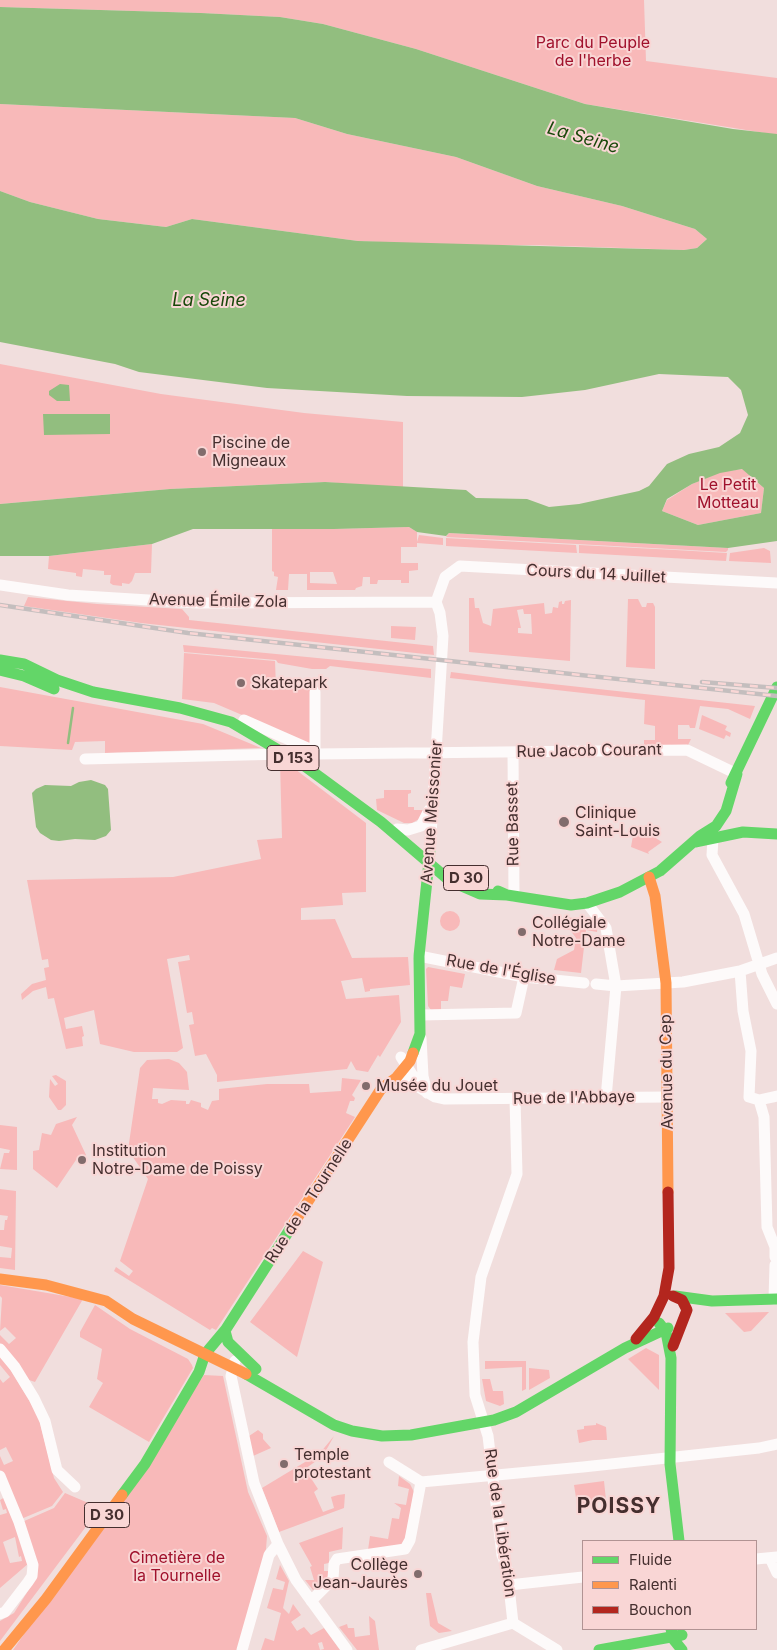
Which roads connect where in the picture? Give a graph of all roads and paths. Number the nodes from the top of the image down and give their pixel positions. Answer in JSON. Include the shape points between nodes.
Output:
{"nodes":[{"id":1,"x":777,"y":583,"type":"edge"},
{"id":2,"x":0,"y":585,"type":"edge"},
{"id":3,"x":436,"y":602,"type":"junction"},
{"id":4,"x":0,"y":660,"type":"edge"},
{"id":5,"x":0,"y":670,"type":"edge"},
{"id":6,"x":777,"y":687,"type":"edge"},
{"id":7,"x":93,"y":692,"type":"junction"},
{"id":8,"x":315,"y":692,"type":"dead end"},
{"id":9,"x":195,"y":712,"type":"junction"},
{"id":10,"x":436,"y":752,"type":"junction"},
{"id":11,"x":513,"y":752,"type":"junction"},
{"id":12,"x":287,"y":754,"type":"junction"},
{"id":13,"x":315,"y":754,"type":"junction"},
{"id":14,"x":84,"y":759,"type":"dead end"},
{"id":15,"x":737,"y":774,"type":"junction"},
{"id":16,"x":432,"y":802,"type":"junction"},
{"id":17,"x":714,"y":821,"type":"junction"},
{"id":18,"x":381,"y":822,"type":"junction"},
{"id":19,"x":397,"y":829,"type":"junction"},
{"id":20,"x":743,"y":832,"type":"junction"},
{"id":21,"x":777,"y":834,"type":"edge"},
{"id":22,"x":713,"y":838,"type":"junction"},
{"id":23,"x":696,"y":840,"type":"junction"},
{"id":24,"x":430,"y":858,"type":"junction"},
{"id":25,"x":649,"y":877,"type":"junction"},
{"id":26,"x":464,"y":888,"type":"junction"},
{"id":27,"x":511,"y":896,"type":"junction"},
{"id":28,"x":587,"y":903,"type":"junction"},
{"id":29,"x":424,"y":915,"type":"junction"},
{"id":30,"x":419,"y":956,"type":"junction"},
{"id":31,"x":777,"y":958,"type":"edge"},
{"id":32,"x":760,"y":964,"type":"junction"},
{"id":33,"x":740,"y":971,"type":"junction"},
{"id":34,"x":524,"y":977,"type":"junction"},
{"id":35,"x":584,"y":983,"type":"dead end"},
{"id":36,"x":666,"y":983,"type":"junction"},
{"id":37,"x":596,"y":984,"type":"dead end"},
{"id":38,"x":616,"y":986,"type":"junction"},
{"id":39,"x":777,"y":1004,"type":"edge"},
{"id":40,"x":420,"y":1024,"type":"junction"},
{"id":41,"x":406,"y":1061,"type":"junction"},
{"id":42,"x":423,"y":1071,"type":"junction"},
{"id":43,"x":396,"y":1078,"type":"junction"},
{"id":44,"x":384,"y":1087,"type":"junction"},
{"id":45,"x":427,"y":1093,"type":"junction"},
{"id":46,"x":777,"y":1096,"type":"edge"},
{"id":47,"x":668,"y":1097,"type":"junction"},
{"id":48,"x":606,"y":1098,"type":"junction"},
{"id":49,"x":515,"y":1099,"type":"junction"},
{"id":50,"x":759,"y":1100,"type":"junction"},
{"id":51,"x":775,"y":1258,"type":"edge"},
{"id":52,"x":670,"y":1268,"type":"junction"},
{"id":53,"x":0,"y":1273,"type":"edge"},
{"id":54,"x":0,"y":1279,"type":"edge"},
{"id":55,"x":680,"y":1299,"type":"junction"},
{"id":56,"x":776,"y":1299,"type":"edge"},
{"id":57,"x":712,"y":1300,"type":"junction"},
{"id":58,"x":659,"y":1307,"type":"junction"},
{"id":59,"x":683,"y":1320,"type":"junction"},
{"id":60,"x":665,"y":1328,"type":"junction"},
{"id":61,"x":226,"y":1330,"type":"junction"},
{"id":62,"x":645,"y":1339,"type":"junction"},
{"id":63,"x":625,"y":1348,"type":"junction"},
{"id":64,"x":0,"y":1349,"type":"edge"},
{"id":65,"x":212,"y":1353,"type":"junction"},
{"id":66,"x":670,"y":1355,"type":"junction"},
{"id":67,"x":235,"y":1362,"type":"junction"},
{"id":68,"x":256,"y":1368,"type":"junction"},
{"id":69,"x":485,"y":1424,"type":"junction"},
{"id":70,"x":362,"y":1433,"type":"junction"},
{"id":71,"x":777,"y":1444,"type":"edge"},
{"id":72,"x":671,"y":1453,"type":"junction"},
{"id":73,"x":389,"y":1462,"type":"dead end"},
{"id":74,"x":493,"y":1475,"type":"junction"},
{"id":75,"x":0,"y":1476,"type":"edge"},
{"id":76,"x":421,"y":1482,"type":"junction"},
{"id":77,"x":75,"y":1487,"type":"dead end"},
{"id":78,"x":679,"y":1540,"type":"edge"},
{"id":79,"x":278,"y":1544,"type":"junction"},
{"id":80,"x":773,"y":1558,"type":"edge"},
{"id":81,"x":757,"y":1559,"type":"edge"},
{"id":82,"x":777,"y":1573,"type":"edge"},
{"id":83,"x":582,"y":1577,"type":"edge"},
{"id":84,"x":509,"y":1585,"type":"junction"},
{"id":85,"x":311,"y":1601,"type":"junction"},
{"id":86,"x":0,"y":1614,"type":"edge"},
{"id":87,"x":512,"y":1623,"type":"junction"},
{"id":88,"x":676,"y":1632,"type":"edge"},
{"id":89,"x":4,"y":1650,"type":"edge"},
{"id":90,"x":242,"y":1650,"type":"edge"},
{"id":91,"x":347,"y":1650,"type":"edge"},
{"id":92,"x":422,"y":1650,"type":"edge"},
{"id":93,"x":557,"y":1650,"type":"edge"},
{"id":94,"x":599,"y":1650,"type":"edge"},
{"id":95,"x":682,"y":1650,"type":"edge"},
{"id":96,"x":690,"y":1650,"type":"edge"}],
"edges":[{"from":1,"to":3,"type":"street","name":"Cours du 14 Juillet","via":[[460,566],[445,577]]},
{"from":2,"to":3,"type":"street","name":"Avenue Émile Zola","via":[[68,595],[197,603]]},
{"from":3,"to":10,"type":"street","name":"Avenue Meissonier","via":[[443,636]]},
{"from":4,"to":7,"type":"street","number":"D 153","via":[[24,664]]},
{"from":5,"to":7,"type":"street","number":"D 153","via":[[72,693]]},
{"from":6,"to":15,"type":"street"},
{"from":7,"to":9,"type":"street","number":"D 153"},
{"from":8,"to":13,"type":"street"},
{"from":9,"to":12,"type":"street","number":"D 153","via":[[231,722]]},
{"from":9,"to":13,"type":"street","via":[[228,713]]},
{"from":10,"to":11,"type":"street","name":"Rue Jacob Courant"},
{"from":10,"to":13,"type":"street","name":"Rue Jacob Courant"},
{"from":10,"to":16,"type":"street","name":"Avenue Meissonier"},
{"from":11,"to":15,"type":"street","name":"Rue Jacob Courant","via":[[687,750]]},
{"from":11,"to":27,"type":"street","name":"Rue Basset"},
{"from":12,"to":13,"type":"street","name":"Rue Jacob Courant"},
{"from":12,"to":14,"type":"street","name":"Rue Jacob Courant"},
{"from":12,"to":18,"type":"street","number":"D 153"},
{"from":15,"to":17,"type":"street","via":[[726,810]]},
{"from":16,"to":19,"type":"street","via":[[421,826],[404,831]]},
{"from":16,"to":24,"type":"street","name":"Avenue Meissonier"},
{"from":17,"to":20,"type":"street"},
{"from":17,"to":23,"type":"street","number":"D 30"},
{"from":18,"to":19,"type":"street","number":"D 30"},
{"from":18,"to":24,"type":"street","number":"D 153"},
{"from":19,"to":24,"type":"street","number":"D 30"},
{"from":20,"to":21,"type":"street"},
{"from":20,"to":22,"type":"street"},
{"from":22,"to":23,"type":"street"},
{"from":22,"to":32,"type":"street","via":[[712,855],[744,914]]},
{"from":23,"to":25,"type":"street","number":"D 30"},
{"from":24,"to":26,"type":"street","number":"D 153","via":[[450,881]]},
{"from":24,"to":27,"type":"street","number":"D 30","via":[[468,879]]},
{"from":24,"to":29,"type":"street","name":"Avenue Meissonier","number":"D 30"},
{"from":25,"to":28,"type":"street","number":"D 30","via":[[620,892]]},
{"from":25,"to":36,"type":"street","name":"Avenue du Cep"},
{"from":26,"to":27,"type":"street","number":"D 153","via":[[487,896]]},
{"from":26,"to":29,"type":"street","number":"D 30","via":[[440,893]]},
{"from":27,"to":28,"type":"street","number":"D 30","via":[[571,905]]},
{"from":28,"to":38,"type":"street","via":[[606,928]]},
{"from":29,"to":30,"type":"street","name":"Avenue Meissonier","number":"D 30"},
{"from":30,"to":34,"type":"street","name":"Rue de l'Église"},
{"from":30,"to":40,"type":"street","name":"Avenue Meissonier","number":"D 30"},
{"from":31,"to":32,"type":"street"},
{"from":32,"to":33,"type":"street"},
{"from":32,"to":39,"type":"street"},
{"from":33,"to":36,"type":"street"},
{"from":33,"to":50,"type":"street","via":[[751,1051],[749,1097]]},
{"from":34,"to":35,"type":"street","name":"Rue de l'Église"},
{"from":34,"to":40,"type":"street","via":[[516,1013]]},
{"from":36,"to":38,"type":"street"},
{"from":36,"to":47,"type":"street","name":"Avenue du Cep"},
{"from":37,"to":38,"type":"street"},
{"from":38,"to":48,"type":"street"},
{"from":40,"to":41,"type":"street","name":"Avenue Meissonier","number":"D 30"},
{"from":40,"to":42,"type":"street"},
{"from":41,"to":42,"type":"street"},
{"from":41,"to":43,"type":"street","name":"Avenue Meissonier","number":"D 30"},
{"from":41,"to":44,"type":"street","name":"Avenue Meissonier","number":"D 30"},
{"from":41,"to":45,"type":"street","via":[[415,1081]]},
{"from":42,"to":45,"type":"street"},
{"from":43,"to":44,"type":"street","name":"Rue de la Tournelle","number":"D 30"},
{"from":43,"to":45,"type":"street","name":"Rue de l'Abbaye"},
{"from":44,"to":61,"type":"street","name":"Rue de la Tournelle","number":"D 30"},
{"from":45,"to":49,"type":"street","name":"Rue de l'Abbaye","via":[[444,1099]]},
{"from":46,"to":50,"type":"street"},
{"from":47,"to":48,"type":"street","name":"Rue de l'Abbaye"},
{"from":47,"to":52,"type":"street","name":"Avenue du Cep"},
{"from":48,"to":49,"type":"street","name":"Rue de l'Abbaye"},
{"from":49,"to":69,"type":"street","name":"Rue de la Libération","via":[[517,1174],[481,1277],[473,1342],[475,1395]]},
{"from":50,"to":51,"type":"street","via":[[764,1116],[767,1227]]},
{"from":51,"to":56,"type":"street"},
{"from":52,"to":55,"type":"street","name":"Avenue du Cep"},
{"from":52,"to":58,"type":"street","name":"Avenue du Cep"},
{"from":53,"to":65,"type":"street","via":[[50,1279],[96,1292]]},
{"from":54,"to":65,"type":"street","via":[[46,1285],[100,1299]]},
{"from":55,"to":57,"type":"street"},
{"from":55,"to":58,"type":"street","via":[[668,1297]]},
{"from":55,"to":59,"type":"street","via":[[687,1310]]},
{"from":56,"to":57,"type":"street"},
{"from":57,"to":59,"type":"street","via":[[697,1307]]},
{"from":58,"to":60,"type":"street","via":[[657,1318]]},
{"from":58,"to":63,"type":"street","via":[[646,1329]]},
{"from":59,"to":60,"type":"street"},
{"from":59,"to":66,"type":"street"},
{"from":60,"to":62,"type":"street"},
{"from":60,"to":66,"type":"street"},
{"from":61,"to":65,"type":"street","name":"Rue de la Tournelle","number":"D 30"},
{"from":61,"to":68,"type":"street","via":[[228,1342]]},
{"from":62,"to":63,"type":"street"},
{"from":62,"to":66,"type":"street","via":[[658,1341]]},
{"from":63,"to":69,"type":"street","via":[[516,1412]]},
{"from":64,"to":77,"type":"street","via":[[16,1367],[45,1421],[57,1470]]},
{"from":65,"to":67,"type":"street"},
{"from":65,"to":89,"type":"street","name":"Rue de la Tournelle","number":"D 30","via":[[145,1464],[46,1599]]},
{"from":66,"to":72,"type":"street"},
{"from":67,"to":68,"type":"street"},
{"from":67,"to":70,"type":"street","via":[[334,1425]]},
{"from":67,"to":79,"type":"street","via":[[230,1376],[254,1483]]},
{"from":68,"to":70,"type":"street"},
{"from":69,"to":70,"type":"street","via":[[411,1435]]},
{"from":69,"to":74,"type":"street","name":"Rue de la Libération"},
{"from":71,"to":72,"type":"street","via":[[760,1448]]},
{"from":72,"to":74,"type":"street"},
{"from":72,"to":78,"type":"street"},
{"from":73,"to":76,"type":"street"},
{"from":74,"to":76,"type":"street"},
{"from":74,"to":84,"type":"street","name":"Rue de la Libération","via":[[502,1555]]},
{"from":75,"to":86,"type":"street","via":[[33,1565],[28,1582]]},
{"from":76,"to":85,"type":"street","via":[[410,1540],[405,1549],[337,1559],[333,1580]]},
{"from":79,"to":85,"type":"street"},
{"from":79,"to":90,"type":"street","via":[[268,1555]]},
{"from":80,"to":81,"type":"street"},
{"from":80,"to":82,"type":"street"},
{"from":83,"to":84,"type":"street"},
{"from":84,"to":87,"type":"street","name":"Rue de la Libération"},
{"from":85,"to":91,"type":"street"},
{"from":87,"to":92,"type":"street"},
{"from":87,"to":93,"type":"street"},
{"from":88,"to":94,"type":"street"},
{"from":88,"to":95,"type":"street"},
{"from":88,"to":96,"type":"street"}]}
